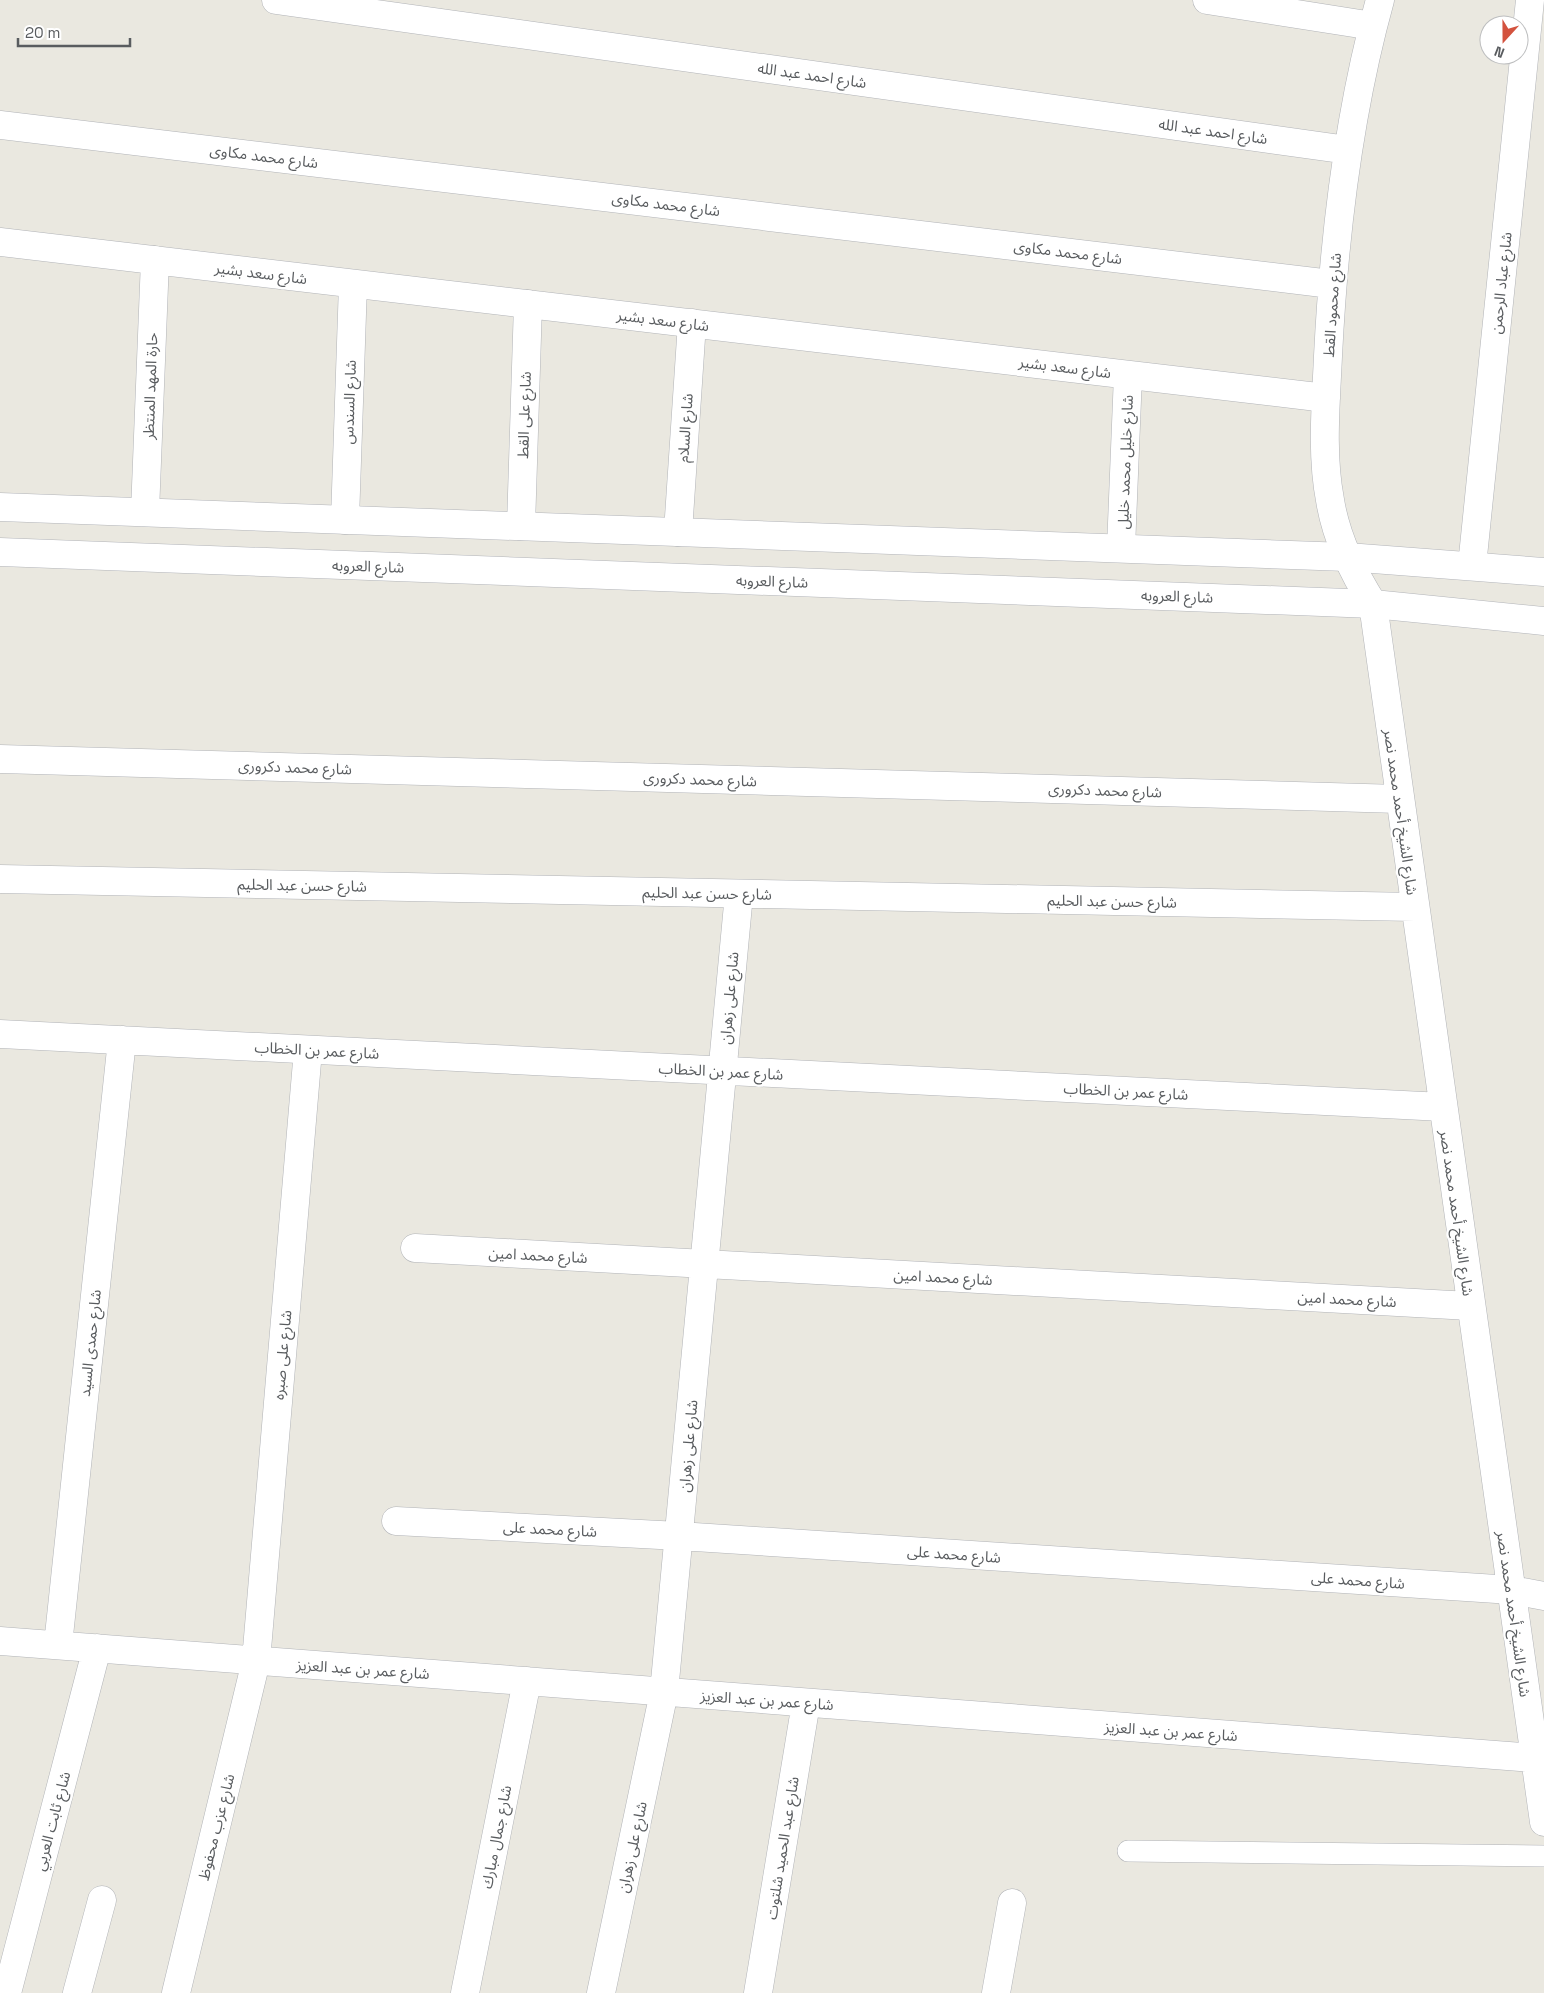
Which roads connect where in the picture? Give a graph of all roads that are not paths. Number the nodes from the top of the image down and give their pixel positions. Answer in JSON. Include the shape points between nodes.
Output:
{"nodes":[{"id":1,"x":276,"y":0,"type":"edge"},
{"id":2,"x":1207,"y":0,"type":"edge"},
{"id":3,"x":1380,"y":0,"type":"edge"},
{"id":4,"x":1530,"y":0,"type":"edge"},
{"id":5,"x":1373,"y":26,"type":"junction"},
{"id":6,"x":0,"y":125,"type":"edge"},
{"id":7,"x":1348,"y":150,"type":"junction"},
{"id":8,"x":0,"y":242,"type":"edge"},
{"id":9,"x":155,"y":260,"type":"junction"},
{"id":10,"x":353,"y":284,"type":"junction"},
{"id":11,"x":1332,"y":284,"type":"junction"},
{"id":12,"x":528,"y":304,"type":"junction"},
{"id":13,"x":692,"y":323,"type":"junction"},
{"id":14,"x":1128,"y":375,"type":"junction"},
{"id":15,"x":1326,"y":398,"type":"junction"},
{"id":16,"x":0,"y":507,"type":"edge"},
{"id":17,"x":145,"y":512,"type":"junction"},
{"id":18,"x":345,"y":520,"type":"junction"},
{"id":19,"x":521,"y":526,"type":"junction"},
{"id":20,"x":678,"y":532,"type":"junction"},
{"id":21,"x":1121,"y":548,"type":"junction"},
{"id":22,"x":0,"y":552,"type":"edge"},
{"id":23,"x":1346,"y":557,"type":"junction"},
{"id":24,"x":1472,"y":566,"type":"junction"},
{"id":25,"x":1544,"y":572,"type":"edge"},
{"id":26,"x":1373,"y":604,"type":"junction"},
{"id":27,"x":1544,"y":621,"type":"edge"},
{"id":28,"x":0,"y":759,"type":"edge"},
{"id":29,"x":1399,"y":798,"type":"junction"},
{"id":30,"x":0,"y":879,"type":"edge"},
{"id":31,"x":739,"y":894,"type":"junction"},
{"id":32,"x":1415,"y":907,"type":"junction"},
{"id":33,"x":0,"y":1034,"type":"edge"},
{"id":34,"x":122,"y":1040,"type":"junction"},
{"id":35,"x":308,"y":1050,"type":"junction"},
{"id":36,"x":722,"y":1071,"type":"junction"},
{"id":37,"x":1443,"y":1107,"type":"junction"},
{"id":38,"x":415,"y":1248,"type":"dead end"},
{"id":39,"x":705,"y":1264,"type":"junction"},
{"id":40,"x":1470,"y":1306,"type":"junction"},
{"id":41,"x":396,"y":1521,"type":"dead end"},
{"id":42,"x":679,"y":1536,"type":"junction"},
{"id":43,"x":1512,"y":1590,"type":"junction"},
{"id":44,"x":1544,"y":1596,"type":"edge"},
{"id":45,"x":0,"y":1641,"type":"edge"},
{"id":46,"x":58,"y":1645,"type":"junction"},
{"id":47,"x":97,"y":1648,"type":"junction"},
{"id":48,"x":256,"y":1660,"type":"junction"},
{"id":49,"x":527,"y":1681,"type":"junction"},
{"id":50,"x":664,"y":1692,"type":"junction"},
{"id":51,"x":806,"y":1703,"type":"junction"},
{"id":52,"x":1534,"y":1758,"type":"junction"},
{"id":53,"x":1544,"y":1822,"type":"edge"},
{"id":54,"x":1128,"y":1850,"type":"dead end"},
{"id":55,"x":1544,"y":1856,"type":"edge"},
{"id":56,"x":102,"y":1900,"type":"dead end"},
{"id":57,"x":1012,"y":1902,"type":"dead end"},
{"id":58,"x":7,"y":1993,"type":"edge"},
{"id":59,"x":77,"y":1993,"type":"edge"},
{"id":60,"x":176,"y":1993,"type":"edge"},
{"id":61,"x":465,"y":1993,"type":"edge"},
{"id":62,"x":600,"y":1993,"type":"edge"},
{"id":63,"x":758,"y":1993,"type":"edge"},
{"id":64,"x":996,"y":1993,"type":"edge"}],
"edges":[{"from":1,"to":7,"type":"street","name":"شارع احمد عبد الله"},
{"from":2,"to":5,"type":"street"},
{"from":3,"to":5,"type":"street","name":"شارع محمود القط"},
{"from":4,"to":24,"type":"street","name":"شارع عباد الرحمن"},
{"from":5,"to":7,"type":"street","name":"شارع محمود القط"},
{"from":6,"to":11,"type":"street","name":"شارع محمد مكاوى"},
{"from":7,"to":11,"type":"street","name":"شارع محمود القط"},
{"from":8,"to":9,"type":"street","name":"شارع سعد بشير"},
{"from":9,"to":10,"type":"street","name":"شارع سعد بشير"},
{"from":9,"to":17,"type":"street","name":"حارة المهد المنتظر"},
{"from":10,"to":12,"type":"street","name":"شارع سعد بشير"},
{"from":10,"to":18,"type":"street","name":"شارع السندس"},
{"from":11,"to":15,"type":"street","name":"شارع محمود القط"},
{"from":12,"to":13,"type":"street","name":"شارع سعد بشير"},
{"from":12,"to":19,"type":"street","name":"شارع على القط"},
{"from":13,"to":14,"type":"street","name":"شارع سعد بشير"},
{"from":13,"to":20,"type":"street","name":"شارع السلام"},
{"from":14,"to":15,"type":"street","name":"شارع سعد بشير"},
{"from":14,"to":21,"type":"street","name":"شارع خليل محمد خليل"},
{"from":15,"to":23,"type":"street","name":"شارع محمود القط","via":[[1326,471],[1335,522]]},
{"from":16,"to":17,"type":"street"},
{"from":17,"to":18,"type":"street"},
{"from":18,"to":19,"type":"street"},
{"from":19,"to":20,"type":"street"},
{"from":20,"to":21,"type":"street"},
{"from":21,"to":23,"type":"street"},
{"from":22,"to":26,"type":"street","name":"شارع العروبه"},
{"from":23,"to":24,"type":"street"},
{"from":23,"to":26,"type":"street","name":"شارع محمود القط"},
{"from":24,"to":25,"type":"street"},
{"from":26,"to":27,"type":"street","name":"شارع العروبه"},
{"from":26,"to":29,"type":"street","name":"شارع الشيخ أحمد محمد نصر"},
{"from":28,"to":29,"type":"street","name":"شارع محمد دكرورى"},
{"from":29,"to":32,"type":"street","name":"شارع الشيخ أحمد محمد نصر"},
{"from":30,"to":31,"type":"street","name":"شارع حسن عبد الحليم"},
{"from":31,"to":32,"type":"street","name":"شارع حسن عبد الحليم"},
{"from":31,"to":36,"type":"street","name":"شارع على زهران"},
{"from":32,"to":37,"type":"street","name":"شارع الشيخ أحمد محمد نصر"},
{"from":33,"to":34,"type":"street","name":"شارع عمر بن الخطاب"},
{"from":34,"to":35,"type":"street","name":"شارع عمر بن الخطاب"},
{"from":34,"to":46,"type":"street","name":"شارع حمدى السيد"},
{"from":35,"to":36,"type":"street","name":"شارع عمر بن الخطاب"},
{"from":35,"to":48,"type":"street","name":"شارع على صبره"},
{"from":36,"to":37,"type":"street","name":"شارع عمر بن الخطاب"},
{"from":36,"to":39,"type":"street","name":"شارع على زهران"},
{"from":37,"to":40,"type":"street","name":"شارع الشيخ أحمد محمد نصر"},
{"from":38,"to":39,"type":"street","name":"شارع محمد امين"},
{"from":39,"to":40,"type":"street","name":"شارع محمد امين"},
{"from":39,"to":42,"type":"street","name":"شارع على زهران"},
{"from":40,"to":43,"type":"street","name":"شارع الشيخ أحمد محمد نصر"},
{"from":41,"to":42,"type":"street","name":"شارع محمد على"},
{"from":42,"to":43,"type":"street","name":"شارع محمد على"},
{"from":42,"to":50,"type":"street","name":"شارع على زهران"},
{"from":43,"to":44,"type":"street","name":"شارع محمد على"},
{"from":43,"to":52,"type":"street","name":"شارع الشيخ أحمد محمد نصر"},
{"from":45,"to":46,"type":"street","name":"شارع عمر بن عبد العزيز"},
{"from":46,"to":47,"type":"street","name":"شارع عمر بن عبد العزيز"},
{"from":47,"to":48,"type":"street","name":"شارع عمر بن عبد العزيز"},
{"from":47,"to":58,"type":"street","name":"شارع ثابت العربي"},
{"from":48,"to":49,"type":"street","name":"شارع عمر بن عبد العزيز"},
{"from":48,"to":60,"type":"street","name":"شارع عزب محفوظ"},
{"from":49,"to":50,"type":"street","name":"شارع عمر بن عبد العزيز"},
{"from":49,"to":61,"type":"street","name":"شارع جمال مبارك"},
{"from":50,"to":51,"type":"street","name":"شارع عمر بن عبد العزيز"},
{"from":50,"to":62,"type":"street","name":"شارع على زهران"},
{"from":51,"to":52,"type":"street","name":"شارع عمر بن عبد العزيز"},
{"from":51,"to":63,"type":"street","name":"شارع عبد الحميد شلتوت"},
{"from":52,"to":53,"type":"street","name":"شارع الشيخ أحمد محمد نصر"},
{"from":54,"to":55,"type":"lane"},
{"from":56,"to":59,"type":"street"},
{"from":57,"to":64,"type":"street"}]}
